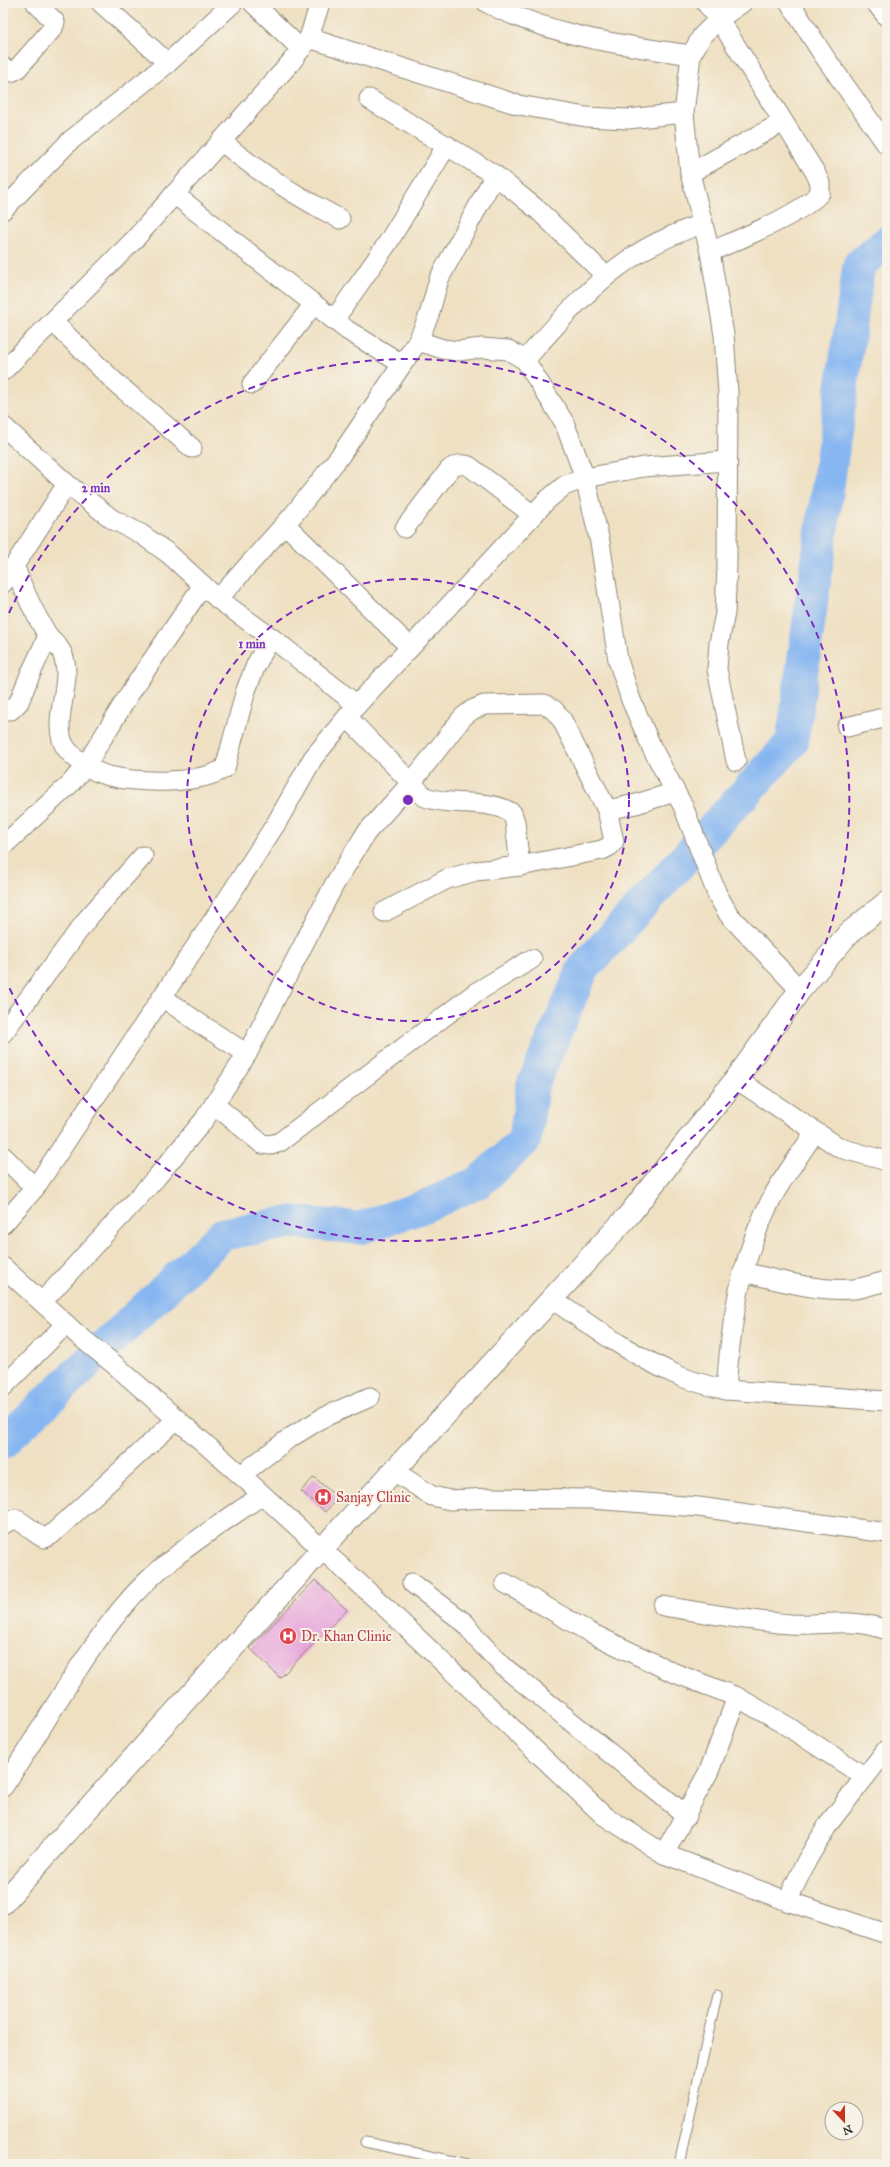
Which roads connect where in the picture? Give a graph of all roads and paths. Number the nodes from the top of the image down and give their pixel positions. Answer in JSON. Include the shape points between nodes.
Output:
{"nodes":[{"id":1,"x":36,"y":3,"type":"edge"},
{"id":2,"x":101,"y":3,"type":"edge"},
{"id":3,"x":233,"y":3,"type":"edge"},
{"id":4,"x":254,"y":3,"type":"edge"},
{"id":5,"x":320,"y":3,"type":"edge"},
{"id":6,"x":487,"y":3,"type":"edge"},
{"id":7,"x":706,"y":3,"type":"edge"},
{"id":8,"x":742,"y":3,"type":"edge"},
{"id":9,"x":790,"y":3,"type":"edge"},
{"id":10,"x":876,"y":3,"type":"edge"},
{"id":11,"x":887,"y":17,"type":"edge"},
{"id":12,"x":719,"y":19,"type":"junction"},
{"id":13,"x":305,"y":43,"type":"junction"},
{"id":14,"x":691,"y":55,"type":"junction"},
{"id":15,"x":168,"y":63,"type":"junction"},
{"id":16,"x":3,"y":67,"type":"edge"},
{"id":17,"x":369,"y":99,"type":"dead end"},
{"id":18,"x":684,"y":113,"type":"junction"},
{"id":19,"x":784,"y":122,"type":"junction"},
{"id":20,"x":221,"y":141,"type":"junction"},
{"id":21,"x":887,"y":144,"type":"edge"},
{"id":22,"x":447,"y":145,"type":"junction"},
{"id":23,"x":690,"y":173,"type":"junction"},
{"id":24,"x":495,"y":175,"type":"junction"},
{"id":25,"x":174,"y":194,"type":"junction"},
{"id":26,"x":3,"y":210,"type":"edge"},
{"id":27,"x":340,"y":219,"type":"dead end"},
{"id":28,"x":702,"y":223,"type":"junction"},
{"id":29,"x":710,"y":252,"type":"junction"},
{"id":30,"x":606,"y":276,"type":"junction"},
{"id":31,"x":314,"y":304,"type":"junction"},
{"id":32,"x":334,"y":320,"type":"junction"},
{"id":33,"x":53,"y":322,"type":"junction"},
{"id":34,"x":418,"y":341,"type":"junction"},
{"id":35,"x":525,"y":360,"type":"junction"},
{"id":36,"x":402,"y":364,"type":"junction"},
{"id":37,"x":3,"y":371,"type":"edge"},
{"id":38,"x":252,"y":384,"type":"dead end"},
{"id":39,"x":3,"y":426,"type":"edge"},
{"id":40,"x":192,"y":448,"type":"dead end"},
{"id":41,"x":727,"y":461,"type":"junction"},
{"id":42,"x":585,"y":478,"type":"junction"},
{"id":43,"x":68,"y":484,"type":"junction"},
{"id":44,"x":533,"y":515,"type":"junction"},
{"id":45,"x":285,"y":524,"type":"junction"},
{"id":46,"x":405,"y":528,"type":"dead end"},
{"id":47,"x":15,"y":568,"type":"junction"},
{"id":48,"x":3,"y":583,"type":"edge"},
{"id":49,"x":203,"y":585,"type":"junction"},
{"id":50,"x":218,"y":599,"type":"junction"},
{"id":51,"x":48,"y":636,"type":"junction"},
{"id":52,"x":271,"y":637,"type":"junction"},
{"id":53,"x":410,"y":648,"type":"junction"},
{"id":54,"x":3,"y":709,"type":"edge"},
{"id":55,"x":352,"y":711,"type":"junction"},
{"id":56,"x":887,"y":717,"type":"edge"},
{"id":57,"x":846,"y":727,"type":"dead end"},
{"id":58,"x":736,"y":761,"type":"dead end"},
{"id":59,"x":86,"y":766,"type":"junction"},
{"id":60,"x":411,"y":783,"type":"junction"},
{"id":61,"x":679,"y":799,"type":"junction"},
{"id":62,"x":608,"y":810,"type":"junction"},
{"id":63,"x":3,"y":846,"type":"edge"},
{"id":64,"x":143,"y":856,"type":"dead end"},
{"id":65,"x":520,"y":866,"type":"junction"},
{"id":66,"x":887,"y":902,"type":"edge"},
{"id":67,"x":384,"y":912,"type":"dead end"},
{"id":68,"x":532,"y":959,"type":"dead end"},
{"id":69,"x":800,"y":990,"type":"junction"},
{"id":70,"x":162,"y":997,"type":"junction"},
{"id":71,"x":3,"y":1034,"type":"edge"},
{"id":72,"x":247,"y":1054,"type":"junction"},
{"id":73,"x":736,"y":1079,"type":"junction"},
{"id":74,"x":214,"y":1104,"type":"junction"},
{"id":75,"x":814,"y":1133,"type":"junction"},
{"id":76,"x":3,"y":1156,"type":"edge"},
{"id":77,"x":887,"y":1161,"type":"edge"},
{"id":78,"x":35,"y":1188,"type":"junction"},
{"id":79,"x":3,"y":1224,"type":"edge"},
{"id":80,"x":3,"y":1267,"type":"edge"},
{"id":81,"x":743,"y":1272,"type":"junction"},
{"id":82,"x":887,"y":1281,"type":"edge"},
{"id":83,"x":552,"y":1299,"type":"junction"},
{"id":84,"x":42,"y":1302,"type":"junction"},
{"id":85,"x":72,"y":1330,"type":"junction"},
{"id":86,"x":3,"y":1387,"type":"edge"},
{"id":87,"x":726,"y":1390,"type":"junction"},
{"id":88,"x":370,"y":1397,"type":"dead end"},
{"id":89,"x":887,"y":1401,"type":"edge"},
{"id":90,"x":177,"y":1419,"type":"junction"},
{"id":91,"x":394,"y":1471,"type":"junction"},
{"id":92,"x":241,"y":1475,"type":"junction"},
{"id":93,"x":262,"y":1495,"type":"junction"},
{"id":94,"x":3,"y":1524,"type":"edge"},
{"id":95,"x":887,"y":1533,"type":"edge"},
{"id":96,"x":321,"y":1550,"type":"junction"},
{"id":97,"x":505,"y":1582,"type":"dead end"},
{"id":98,"x":412,"y":1583,"type":"dead end"},
{"id":99,"x":663,"y":1606,"type":"dead end"},
{"id":100,"x":887,"y":1630,"type":"edge"},
{"id":101,"x":736,"y":1697,"type":"junction"},
{"id":102,"x":887,"y":1749,"type":"edge"},
{"id":103,"x":865,"y":1777,"type":"junction"},
{"id":104,"x":4,"y":1784,"type":"edge"},
{"id":105,"x":687,"y":1816,"type":"junction"},
{"id":106,"x":664,"y":1854,"type":"junction"},
{"id":107,"x":787,"y":1901,"type":"junction"},
{"id":108,"x":3,"y":1903,"type":"edge"},
{"id":109,"x":887,"y":1934,"type":"edge"},
{"id":110,"x":717,"y":1995,"type":"dead end"},
{"id":111,"x":365,"y":2142,"type":"dead end"},
{"id":112,"x":468,"y":2164,"type":"edge"},
{"id":113,"x":679,"y":2164,"type":"edge"}],
"edges":[{"from":1,"to":16,"type":"street","via":[[51,17],[54,22],[53,28],[17,69],[11,72]]},
{"from":2,"to":15,"type":"street"},
{"from":3,"to":15,"type":"street"},
{"from":4,"to":13,"type":"street"},
{"from":5,"to":13,"type":"street"},
{"from":6,"to":14,"type":"street","via":[[554,31],[616,44]]},
{"from":7,"to":12,"type":"street"},
{"from":8,"to":12,"type":"street"},
{"from":9,"to":21,"type":"street","via":[[824,56]]},
{"from":10,"to":11,"type":"street"},
{"from":12,"to":14,"type":"street","via":[[702,36]]},
{"from":12,"to":19,"type":"street"},
{"from":13,"to":18,"type":"street","via":[[519,105],[586,117],[628,119]]},
{"from":13,"to":20,"type":"street"},
{"from":14,"to":18,"type":"street"},
{"from":15,"to":26,"type":"street","via":[[70,141]]},
{"from":17,"to":22,"type":"street"},
{"from":18,"to":23,"type":"street"},
{"from":19,"to":23,"type":"street"},
{"from":19,"to":29,"type":"street","via":[[815,172],[820,183],[820,193],[814,200],[768,225]]},
{"from":20,"to":25,"type":"street"},
{"from":20,"to":27,"type":"street","via":[[272,181]]},
{"from":22,"to":24,"type":"street"},
{"from":22,"to":32,"type":"street","via":[[387,244]]},
{"from":23,"to":28,"type":"street"},
{"from":24,"to":30,"type":"street","via":[[539,211]]},
{"from":24,"to":34,"type":"street","via":[[439,279],[429,315]]},
{"from":25,"to":31,"type":"street"},
{"from":25,"to":33,"type":"street","via":[[134,240]]},
{"from":28,"to":29,"type":"street"},
{"from":28,"to":30,"type":"street","via":[[666,238],[631,257]]},
{"from":29,"to":41,"type":"street","via":[[724,335],[728,393]]},
{"from":30,"to":35,"type":"street"},
{"from":31,"to":32,"type":"street"},
{"from":31,"to":38,"type":"street"},
{"from":32,"to":36,"type":"street"},
{"from":33,"to":37,"type":"street"},
{"from":33,"to":40,"type":"street","via":[[116,383]]},
{"from":34,"to":35,"type":"street","via":[[458,351],[482,348],[508,350]]},
{"from":34,"to":36,"type":"street"},
{"from":35,"to":42,"type":"street","via":[[564,422]]},
{"from":36,"to":45,"type":"street","via":[[340,456]]},
{"from":39,"to":43,"type":"street"},
{"from":41,"to":42,"type":"street","via":[[644,467]]},
{"from":41,"to":58,"type":"street","via":[[725,613],[717,669]]},
{"from":42,"to":44,"type":"street","via":[[564,486]]},
{"from":42,"to":61,"type":"street","via":[[600,542],[618,660],[631,700],[652,748]]},
{"from":43,"to":47,"type":"street"},
{"from":43,"to":49,"type":"street","via":[[112,519],[141,534],[169,554]]},
{"from":44,"to":46,"type":"street","via":[[469,466],[462,464],[449,470]]},
{"from":44,"to":53,"type":"street"},
{"from":45,"to":50,"type":"street"},
{"from":45,"to":53,"type":"street"},
{"from":47,"to":48,"type":"street"},
{"from":47,"to":51,"type":"street","via":[[31,607]]},
{"from":49,"to":50,"type":"street"},
{"from":49,"to":59,"type":"street","via":[[130,693]]},
{"from":50,"to":52,"type":"street"},
{"from":51,"to":54,"type":"street","via":[[20,702],[11,710]]},
{"from":51,"to":59,"type":"street","via":[[61,651],[65,667],[62,740],[68,751]]},
{"from":52,"to":55,"type":"street"},
{"from":52,"to":59,"type":"street","via":[[246,690],[225,768],[209,776],[170,781],[108,776]]},
{"from":53,"to":55,"type":"street"},
{"from":55,"to":60,"type":"street"},
{"from":55,"to":70,"type":"street","via":[[313,758],[272,828]]},
{"from":56,"to":57,"type":"street"},
{"from":59,"to":63,"type":"street"},
{"from":60,"to":62,"type":"street","via":[[463,717],[472,710],[484,705],[544,704],[554,710],[562,720]]},
{"from":60,"to":65,"type":"street","via":[[426,797],[439,802],[497,807],[512,813]]},
{"from":60,"to":72,"type":"street","via":[[366,834],[338,879]]},
{"from":61,"to":62,"type":"street"},
{"from":61,"to":69,"type":"street","via":[[717,894],[729,915]]},
{"from":62,"to":65,"type":"street","via":[[614,841],[610,846],[602,850]]},
{"from":64,"to":71,"type":"street","via":[[88,918]]},
{"from":65,"to":67,"type":"street","via":[[476,871],[447,879]]},
{"from":66,"to":69,"type":"street","via":[[849,933]]},
{"from":68,"to":74,"type":"street","via":[[475,993],[280,1142],[271,1146],[262,1144]]},
{"from":69,"to":73,"type":"street"},
{"from":70,"to":72,"type":"street"},
{"from":70,"to":78,"type":"street"},
{"from":72,"to":74,"type":"street"},
{"from":73,"to":75,"type":"street"},
{"from":73,"to":83,"type":"street","via":[[628,1216]]},
{"from":74,"to":84,"type":"street","via":[[156,1178]]},
{"from":75,"to":77,"type":"street","via":[[840,1148]]},
{"from":75,"to":81,"type":"street","via":[[773,1196],[753,1239]]},
{"from":76,"to":78,"type":"street"},
{"from":78,"to":79,"type":"street"},
{"from":80,"to":84,"type":"street"},
{"from":81,"to":82,"type":"street","via":[[791,1283],[841,1290],[857,1289]]},
{"from":81,"to":87,"type":"street","via":[[730,1334]]},
{"from":83,"to":87,"type":"street","via":[[613,1341],[677,1376]]},
{"from":83,"to":91,"type":"street"},
{"from":84,"to":85,"type":"street"},
{"from":85,"to":86,"type":"street"},
{"from":85,"to":90,"type":"street"},
{"from":87,"to":89,"type":"street"},
{"from":88,"to":92,"type":"street","via":[[324,1417],[288,1439]]},
{"from":90,"to":92,"type":"street"},
{"from":90,"to":94,"type":"street","via":[[51,1535],[44,1538],[15,1519]]},
{"from":91,"to":95,"type":"street","via":[[432,1496],[450,1500],[591,1500],[698,1507]]},
{"from":91,"to":96,"type":"street"},
{"from":92,"to":93,"type":"street"},
{"from":93,"to":96,"type":"street"},
{"from":93,"to":104,"type":"street","via":[[154,1574],[123,1606]]},
{"from":96,"to":106,"type":"street","via":[[387,1609],[603,1816]]},
{"from":96,"to":108,"type":"street"},
{"from":97,"to":101,"type":"street","via":[[589,1632],[672,1672]]},
{"from":98,"to":105,"type":"street","via":[[465,1623],[504,1667]]},
{"from":99,"to":100,"type":"street","via":[[749,1621],[793,1624],[848,1622]]},
{"from":101,"to":103,"type":"street","via":[[787,1726]]},
{"from":101,"to":105,"type":"street","via":[[709,1771]]},
{"from":102,"to":103,"type":"street"},
{"from":103,"to":107,"type":"street","via":[[829,1823]]},
{"from":105,"to":106,"type":"street"},
{"from":106,"to":107,"type":"street"},
{"from":107,"to":109,"type":"street"},
{"from":110,"to":113,"type":"lane"},
{"from":111,"to":112,"type":"lane"}]}
